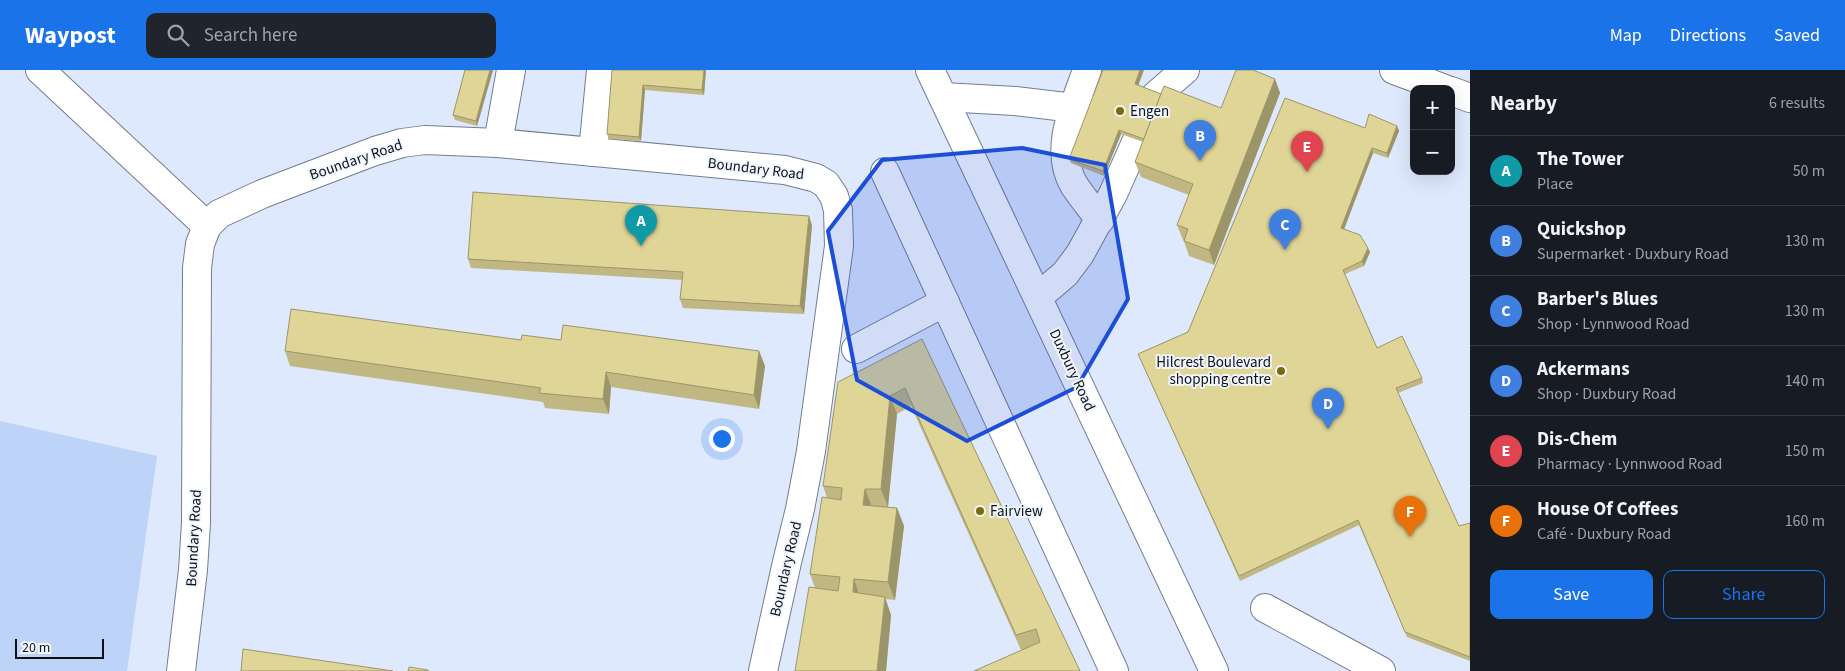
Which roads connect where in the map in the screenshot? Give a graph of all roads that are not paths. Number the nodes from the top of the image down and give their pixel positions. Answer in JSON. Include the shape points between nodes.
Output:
{"nodes":[{"id":1,"x":40,"y":70,"type":"edge"},
{"id":2,"x":511,"y":70,"type":"edge"},
{"id":3,"x":601,"y":70,"type":"edge"},
{"id":4,"x":930,"y":70,"type":"edge"},
{"id":5,"x":1087,"y":70,"type":"edge"},
{"id":6,"x":1185,"y":70,"type":"edge"},
{"id":7,"x":1394,"y":70,"type":"edge"},
{"id":8,"x":1434,"y":85,"type":"edge"},
{"id":9,"x":1455,"y":92,"type":"edge"},
{"id":10,"x":1155,"y":96,"type":"edge"},
{"id":11,"x":943,"y":97,"type":"junction"},
{"id":12,"x":1470,"y":98,"type":"edge"},
{"id":13,"x":1083,"y":109,"type":"junction"},
{"id":14,"x":1136,"y":140,"type":"edge"},
{"id":15,"x":498,"y":143,"type":"junction"},
{"id":16,"x":593,"y":152,"type":"junction"},
{"id":17,"x":885,"y":172,"type":"dead end"},
{"id":18,"x":1100,"y":220,"type":"junction"},
{"id":19,"x":207,"y":226,"type":"junction"},
{"id":20,"x":1038,"y":297,"type":"junction"},
{"id":21,"x":945,"y":302,"type":"junction"},
{"id":22,"x":856,"y":349,"type":"dead end"},
{"id":23,"x":1265,"y":608,"type":"dead end"},
{"id":24,"x":181,"y":671,"type":"edge"},
{"id":25,"x":764,"y":671,"type":"edge"},
{"id":26,"x":1114,"y":671,"type":"edge"},
{"id":27,"x":1214,"y":671,"type":"edge"},
{"id":28,"x":1381,"y":671,"type":"edge"}],
"edges":[{"from":1,"to":19,"type":"main road"},
{"from":2,"to":15,"type":"main road"},
{"from":3,"to":16,"type":"main road"},
{"from":4,"to":11,"type":"main road","name":"Duxbury Road"},
{"from":5,"to":13,"type":"main road"},
{"from":6,"to":10,"type":"main road"},
{"from":7,"to":8,"type":"main road"},
{"from":9,"to":12,"type":"main road"},
{"from":11,"to":13,"type":"main road","via":[[1015,100]]},
{"from":11,"to":20,"type":"main road","name":"Duxbury Road"},
{"from":13,"to":18,"type":"main road","via":[[1067,132],[1066,161],[1074,184]]},
{"from":14,"to":18,"type":"main road"},
{"from":15,"to":16,"type":"main road","name":"Boundary Road"},
{"from":15,"to":19,"type":"main road","name":"Boundary Road","via":[[425,140],[402,143],[262,194],[219,214]]},
{"from":16,"to":25,"type":"main road","name":"Boundary Road","via":[[785,170],[816,178],[826,184],[834,196],[839,220],[839,246],[811,451]]},
{"from":17,"to":21,"type":"main road"},
{"from":18,"to":20,"type":"main road","via":[[1066,274]]},
{"from":19,"to":24,"type":"main road","name":"Boundary Road","via":[[200,244],[197,268],[196,523]]},
{"from":20,"to":27,"type":"main road","name":"Duxbury Road"},
{"from":21,"to":22,"type":"main road"},
{"from":21,"to":26,"type":"main road"},
{"from":23,"to":28,"type":"main road"}]}
